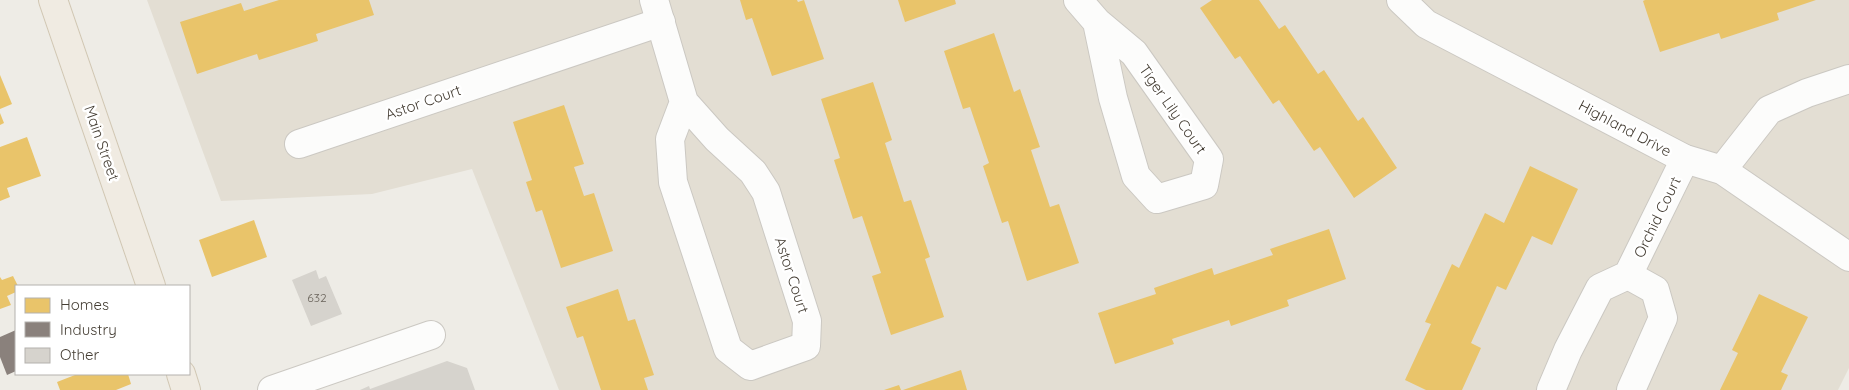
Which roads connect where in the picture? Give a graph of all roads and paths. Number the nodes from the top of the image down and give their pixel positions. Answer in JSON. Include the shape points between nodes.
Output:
{"nodes":[{"id":1,"x":53,"y":0,"type":"edge"},
{"id":2,"x":1078,"y":0,"type":"edge"},
{"id":3,"x":1401,"y":0,"type":"edge"},
{"id":4,"x":657,"y":11,"type":"edge"},
{"id":5,"x":1097,"y":22,"type":"junction"},
{"id":6,"x":1849,"y":79,"type":"edge"},
{"id":7,"x":684,"y":102,"type":"junction"},
{"id":8,"x":299,"y":144,"type":"dead end"},
{"id":9,"x":1685,"y":159,"type":"junction"},
{"id":10,"x":1722,"y":170,"type":"junction"},
{"id":11,"x":1849,"y":257,"type":"edge"},
{"id":12,"x":1628,"y":275,"type":"junction"},
{"id":13,"x":151,"y":285,"type":"edge"},
{"id":14,"x":431,"y":335,"type":"dead end"},
{"id":15,"x":181,"y":375,"type":"edge"},
{"id":16,"x":186,"y":390,"type":"edge"},
{"id":17,"x":272,"y":390,"type":"edge"},
{"id":18,"x":1551,"y":390,"type":"edge"},
{"id":19,"x":1631,"y":390,"type":"edge"}],
"edges":[{"from":1,"to":13,"type":"main road","name":"Main Street"},
{"from":2,"to":5,"type":"street","name":"Tiger Lily Court"},
{"from":3,"to":9,"type":"street","name":"Highland Drive","via":[[1426,24]]},
{"from":4,"to":7,"type":"street","name":"Astor Court"},
{"from":4,"to":8,"type":"street","name":"Astor Court"},
{"from":5,"to":5,"type":"street","name":"Tiger Lily Court","via":[[1134,53],[1209,159],[1204,185],[1157,199],[1136,176],[1113,98]]},
{"from":6,"to":10,"type":"street","via":[[1769,110]]},
{"from":7,"to":7,"type":"street","name":"Astor Court","via":[[670,139],[673,182],[728,349],[750,366],[806,346],[807,321],[766,192],[753,172],[716,139]]},
{"from":9,"to":10,"type":"street","name":"Highland Drive"},
{"from":9,"to":12,"type":"street","name":"Orchid Court"},
{"from":10,"to":11,"type":"street","name":"Highland Drive"},
{"from":12,"to":18,"type":"street","name":"Orchid Court","via":[[1600,288]]},
{"from":12,"to":19,"type":"street","name":"Orchid Court","via":[[1655,290],[1663,318]]},
{"from":14,"to":17,"type":"street"},
{"from":15,"to":16,"type":"main road"}]}
